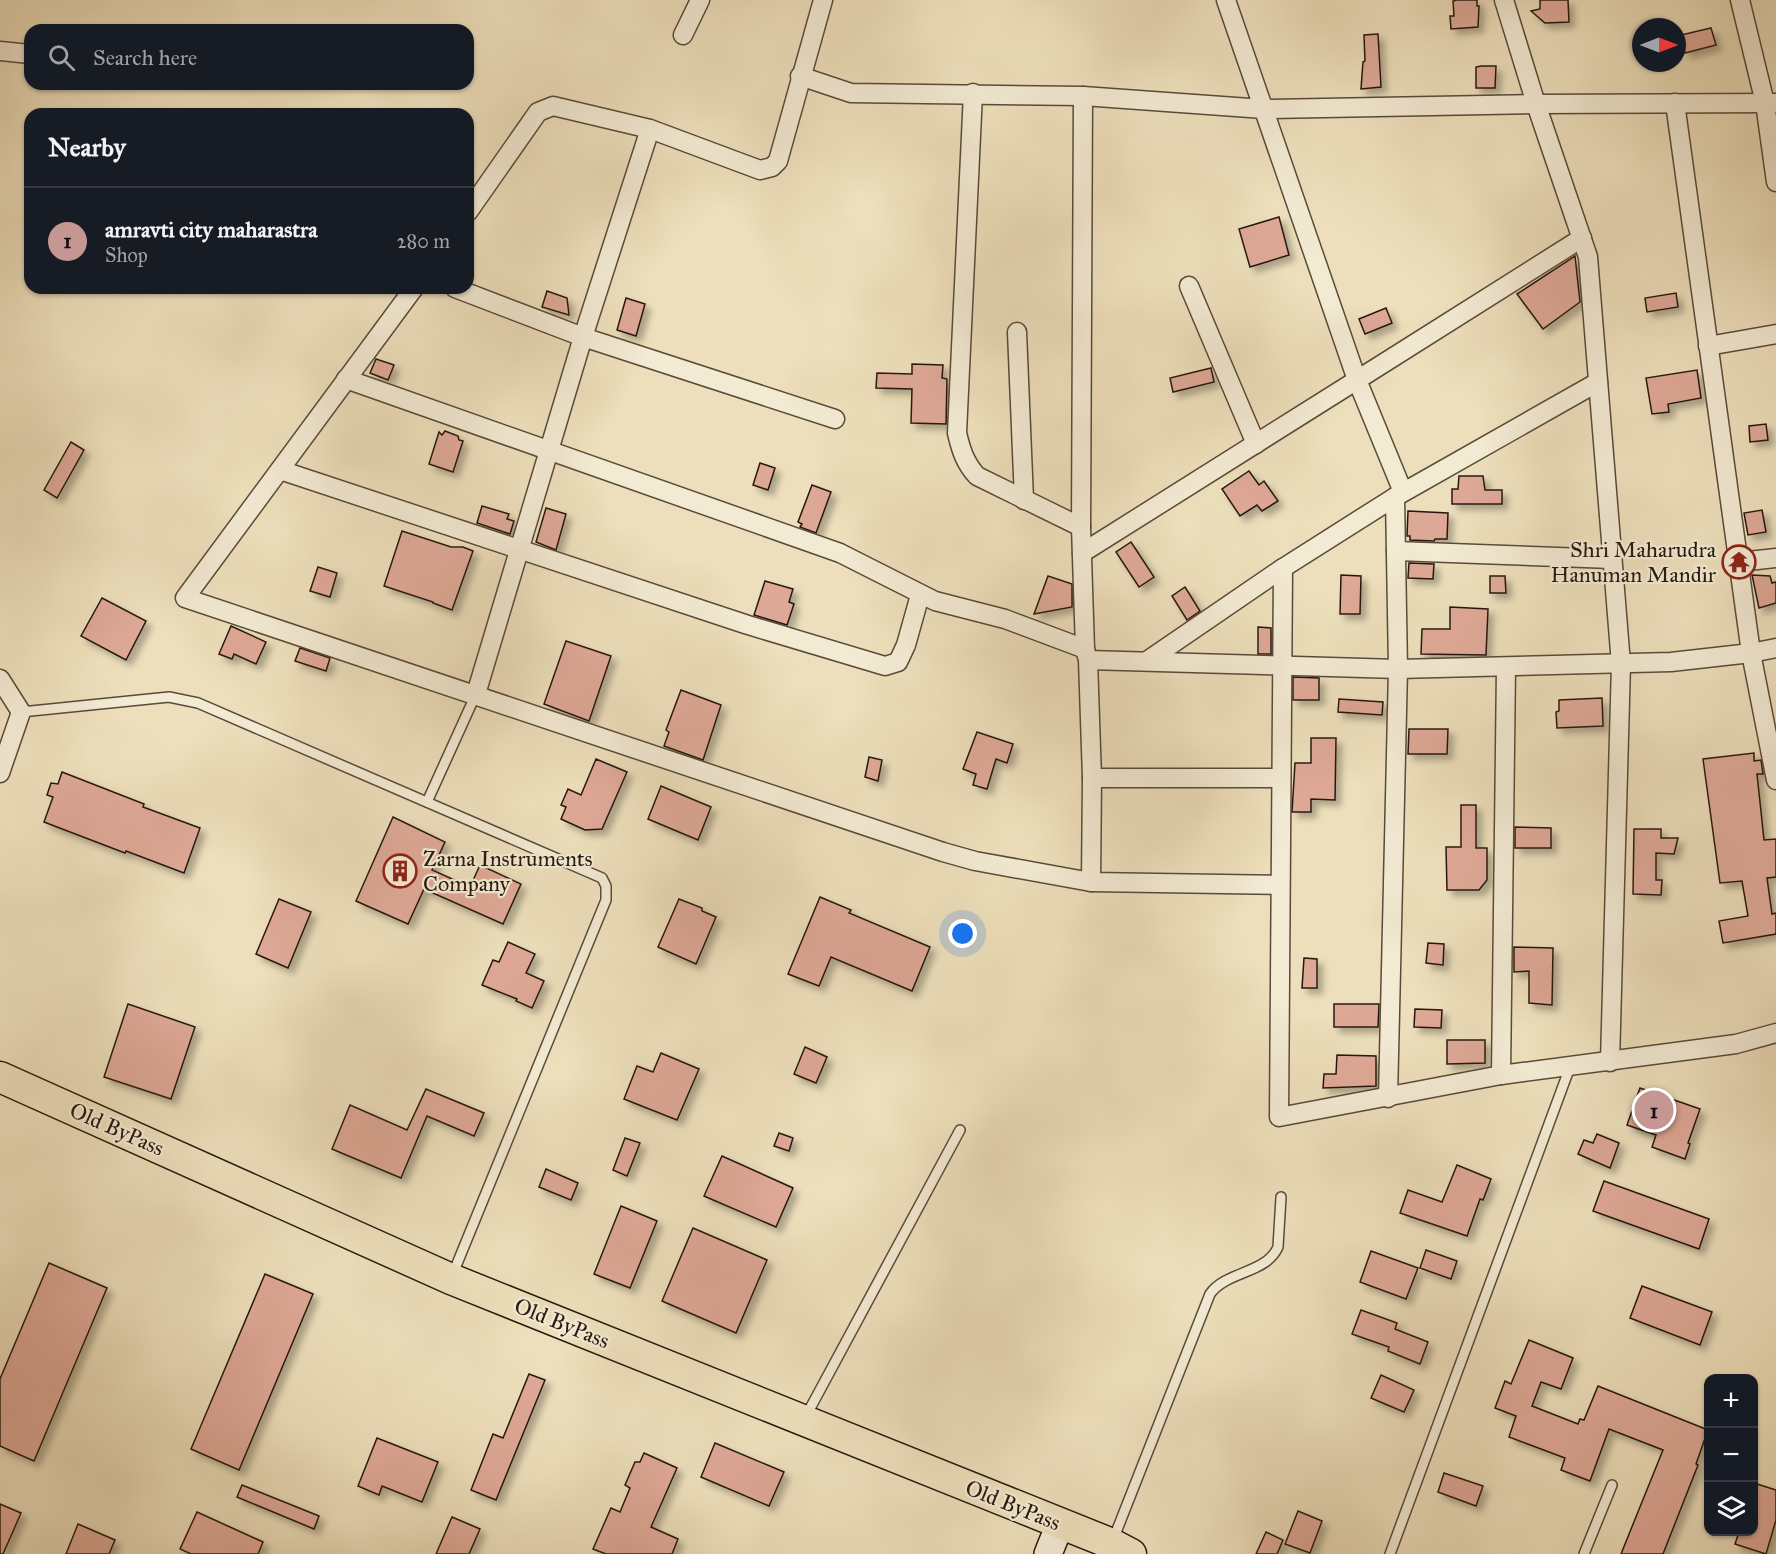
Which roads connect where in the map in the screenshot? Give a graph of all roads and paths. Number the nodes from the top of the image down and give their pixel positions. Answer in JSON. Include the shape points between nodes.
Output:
{"nodes":[{"id":1,"x":700,"y":0,"type":"edge"},
{"id":2,"x":823,"y":0,"type":"edge"},
{"id":3,"x":1226,"y":0,"type":"edge"},
{"id":4,"x":1504,"y":0,"type":"edge"},
{"id":5,"x":1740,"y":0,"type":"edge"},
{"id":6,"x":683,"y":35,"type":"dead end"},
{"id":7,"x":0,"y":51,"type":"edge"},
{"id":8,"x":24,"y":53,"type":"edge"},
{"id":9,"x":800,"y":76,"type":"junction"},
{"id":10,"x":973,"y":93,"type":"junction"},
{"id":11,"x":1083,"y":96,"type":"junction"},
{"id":12,"x":1675,"y":103,"type":"junction"},
{"id":13,"x":1771,"y":103,"type":"edge"},
{"id":14,"x":1536,"y":104,"type":"junction"},
{"id":15,"x":1264,"y":109,"type":"junction"},
{"id":16,"x":650,"y":129,"type":"junction"},
{"id":17,"x":1776,"y":182,"type":"edge"},
{"id":18,"x":474,"y":203,"type":"edge"},
{"id":19,"x":1582,"y":238,"type":"junction"},
{"id":20,"x":1190,"y":286,"type":"dead end"},
{"id":21,"x":410,"y":294,"type":"edge"},
{"id":22,"x":471,"y":294,"type":"edge"},
{"id":23,"x":1017,"y":332,"type":"dead end"},
{"id":24,"x":1776,"y":334,"type":"edge"},
{"id":25,"x":583,"y":337,"type":"junction"},
{"id":26,"x":1708,"y":346,"type":"junction"},
{"id":27,"x":346,"y":379,"type":"junction"},
{"id":28,"x":1357,"y":380,"type":"junction"},
{"id":29,"x":1598,"y":381,"type":"junction"},
{"id":30,"x":835,"y":419,"type":"dead end"},
{"id":31,"x":1256,"y":444,"type":"junction"},
{"id":32,"x":550,"y":450,"type":"junction"},
{"id":33,"x":280,"y":470,"type":"junction"},
{"id":34,"x":1399,"y":495,"type":"junction"},
{"id":35,"x":1024,"y":500,"type":"junction"},
{"id":36,"x":1081,"y":527,"type":"junction"},
{"id":37,"x":521,"y":549,"type":"junction"},
{"id":38,"x":1396,"y":551,"type":"junction"},
{"id":39,"x":1083,"y":553,"type":"junction"},
{"id":40,"x":1776,"y":558,"type":"edge"},
{"id":41,"x":1612,"y":559,"type":"junction"},
{"id":42,"x":1739,"y":562,"type":"junction"},
{"id":43,"x":1283,"y":568,"type":"junction"},
{"id":44,"x":920,"y":595,"type":"junction"},
{"id":45,"x":1776,"y":648,"type":"edge"},
{"id":46,"x":1750,"y":653,"type":"junction"},
{"id":47,"x":1087,"y":654,"type":"junction"},
{"id":48,"x":1147,"y":661,"type":"junction"},
{"id":49,"x":1621,"y":664,"type":"junction"},
{"id":50,"x":1281,"y":666,"type":"junction"},
{"id":51,"x":1506,"y":667,"type":"junction"},
{"id":52,"x":1398,"y":669,"type":"junction"},
{"id":53,"x":0,"y":679,"type":"edge"},
{"id":54,"x":476,"y":694,"type":"junction"},
{"id":55,"x":21,"y":712,"type":"junction"},
{"id":56,"x":0,"y":773,"type":"edge"},
{"id":57,"x":1092,"y":778,"type":"junction"},
{"id":58,"x":1281,"y":778,"type":"junction"},
{"id":59,"x":1776,"y":780,"type":"edge"},
{"id":60,"x":427,"y":802,"type":"junction"},
{"id":61,"x":1091,"y":882,"type":"junction"},
{"id":62,"x":1280,"y":885,"type":"junction"},
{"id":63,"x":1776,"y":1033,"type":"edge"},
{"id":64,"x":1610,"y":1062,"type":"junction"},
{"id":65,"x":1570,"y":1066,"type":"junction"},
{"id":66,"x":1501,"y":1075,"type":"junction"},
{"id":67,"x":0,"y":1077,"type":"edge"},
{"id":68,"x":1388,"y":1098,"type":"junction"},
{"id":69,"x":960,"y":1130,"type":"dead end"},
{"id":70,"x":1281,"y":1197,"type":"dead end"},
{"id":71,"x":451,"y":1279,"type":"junction"},
{"id":72,"x":804,"y":1421,"type":"junction"},
{"id":73,"x":1612,"y":1485,"type":"dead end"},
{"id":74,"x":1060,"y":1524,"type":"junction"},
{"id":75,"x":1121,"y":1549,"type":"edge"},
{"id":76,"x":1048,"y":1554,"type":"edge"},
{"id":77,"x":1390,"y":1554,"type":"edge"},
{"id":78,"x":1584,"y":1554,"type":"edge"}],
"edges":[{"from":1,"to":6,"type":"street"},
{"from":2,"to":9,"type":"street"},
{"from":3,"to":15,"type":"street"},
{"from":4,"to":14,"type":"street"},
{"from":5,"to":13,"type":"street"},
{"from":7,"to":8,"type":"street"},
{"from":9,"to":10,"type":"street","via":[[851,93]]},
{"from":9,"to":16,"type":"street","via":[[778,161],[767,169],[760,170]]},
{"from":10,"to":11,"type":"street"},
{"from":10,"to":35,"type":"street","via":[[957,434],[962,453],[977,476]]},
{"from":11,"to":15,"type":"street"},
{"from":11,"to":36,"type":"street"},
{"from":12,"to":13,"type":"street"},
{"from":12,"to":14,"type":"street"},
{"from":12,"to":26,"type":"street"},
{"from":13,"to":17,"type":"street"},
{"from":14,"to":15,"type":"street"},
{"from":14,"to":19,"type":"street"},
{"from":15,"to":28,"type":"street"},
{"from":16,"to":18,"type":"street","via":[[563,108],[546,108],[538,112]]},
{"from":16,"to":25,"type":"street"},
{"from":19,"to":28,"type":"street"},
{"from":19,"to":29,"type":"street","via":[[1588,256]]},
{"from":20,"to":31,"type":"street"},
{"from":21,"to":27,"type":"street"},
{"from":22,"to":25,"type":"street"},
{"from":23,"to":35,"type":"street"},
{"from":24,"to":26,"type":"street"},
{"from":25,"to":30,"type":"street"},
{"from":25,"to":32,"type":"street"},
{"from":26,"to":42,"type":"street"},
{"from":27,"to":32,"type":"street"},
{"from":27,"to":33,"type":"street"},
{"from":28,"to":31,"type":"street"},
{"from":28,"to":34,"type":"street"},
{"from":29,"to":34,"type":"street"},
{"from":29,"to":41,"type":"street"},
{"from":31,"to":39,"type":"street"},
{"from":32,"to":37,"type":"street"},
{"from":32,"to":44,"type":"street","via":[[840,553]]},
{"from":33,"to":37,"type":"street"},
{"from":33,"to":54,"type":"street","via":[[185,598]]},
{"from":34,"to":38,"type":"street"},
{"from":34,"to":43,"type":"street"},
{"from":35,"to":36,"type":"street"},
{"from":36,"to":39,"type":"street"},
{"from":37,"to":44,"type":"street","via":[[885,666],[898,662]]},
{"from":37,"to":54,"type":"street"},
{"from":38,"to":41,"type":"street"},
{"from":38,"to":52,"type":"street"},
{"from":39,"to":47,"type":"street"},
{"from":40,"to":42,"type":"street"},
{"from":41,"to":49,"type":"street"},
{"from":42,"to":46,"type":"street"},
{"from":43,"to":48,"type":"street"},
{"from":43,"to":50,"type":"street"},
{"from":44,"to":47,"type":"street","via":[[1005,619]]},
{"from":45,"to":46,"type":"street"},
{"from":46,"to":49,"type":"street"},
{"from":46,"to":59,"type":"street"},
{"from":47,"to":48,"type":"street"},
{"from":47,"to":57,"type":"street"},
{"from":48,"to":50,"type":"street"},
{"from":49,"to":51,"type":"street"},
{"from":49,"to":64,"type":"street"},
{"from":50,"to":52,"type":"street"},
{"from":50,"to":58,"type":"street"},
{"from":51,"to":52,"type":"street"},
{"from":51,"to":66,"type":"street"},
{"from":52,"to":68,"type":"street"},
{"from":53,"to":55,"type":"street"},
{"from":54,"to":60,"type":"lane"},
{"from":54,"to":61,"type":"street","via":[[953,855]]},
{"from":55,"to":56,"type":"street"},
{"from":55,"to":60,"type":"lane","via":[[169,697],[198,703]]},
{"from":57,"to":58,"type":"street"},
{"from":57,"to":61,"type":"street"},
{"from":58,"to":62,"type":"street"},
{"from":60,"to":71,"type":"lane","via":[[602,878],[606,893]]},
{"from":61,"to":62,"type":"street"},
{"from":62,"to":68,"type":"street","via":[[1279,1117]]},
{"from":63,"to":64,"type":"street","via":[[1736,1044]]},
{"from":64,"to":65,"type":"street"},
{"from":65,"to":66,"type":"street"},
{"from":65,"to":77,"type":"lane"},
{"from":66,"to":68,"type":"street"},
{"from":67,"to":71,"type":"main road","name":"Old ByPass"},
{"from":69,"to":72,"type":"lane"},
{"from":70,"to":75,"type":"lane","via":[[1275,1253],[1265,1263],[1224,1281],[1210,1294]]},
{"from":71,"to":72,"type":"main road","name":"Old ByPass"},
{"from":72,"to":74,"type":"main road","name":"Old ByPass"},
{"from":73,"to":78,"type":"lane"},
{"from":74,"to":75,"type":"main road","name":"Old ByPass"},
{"from":74,"to":76,"type":"street"}]}
